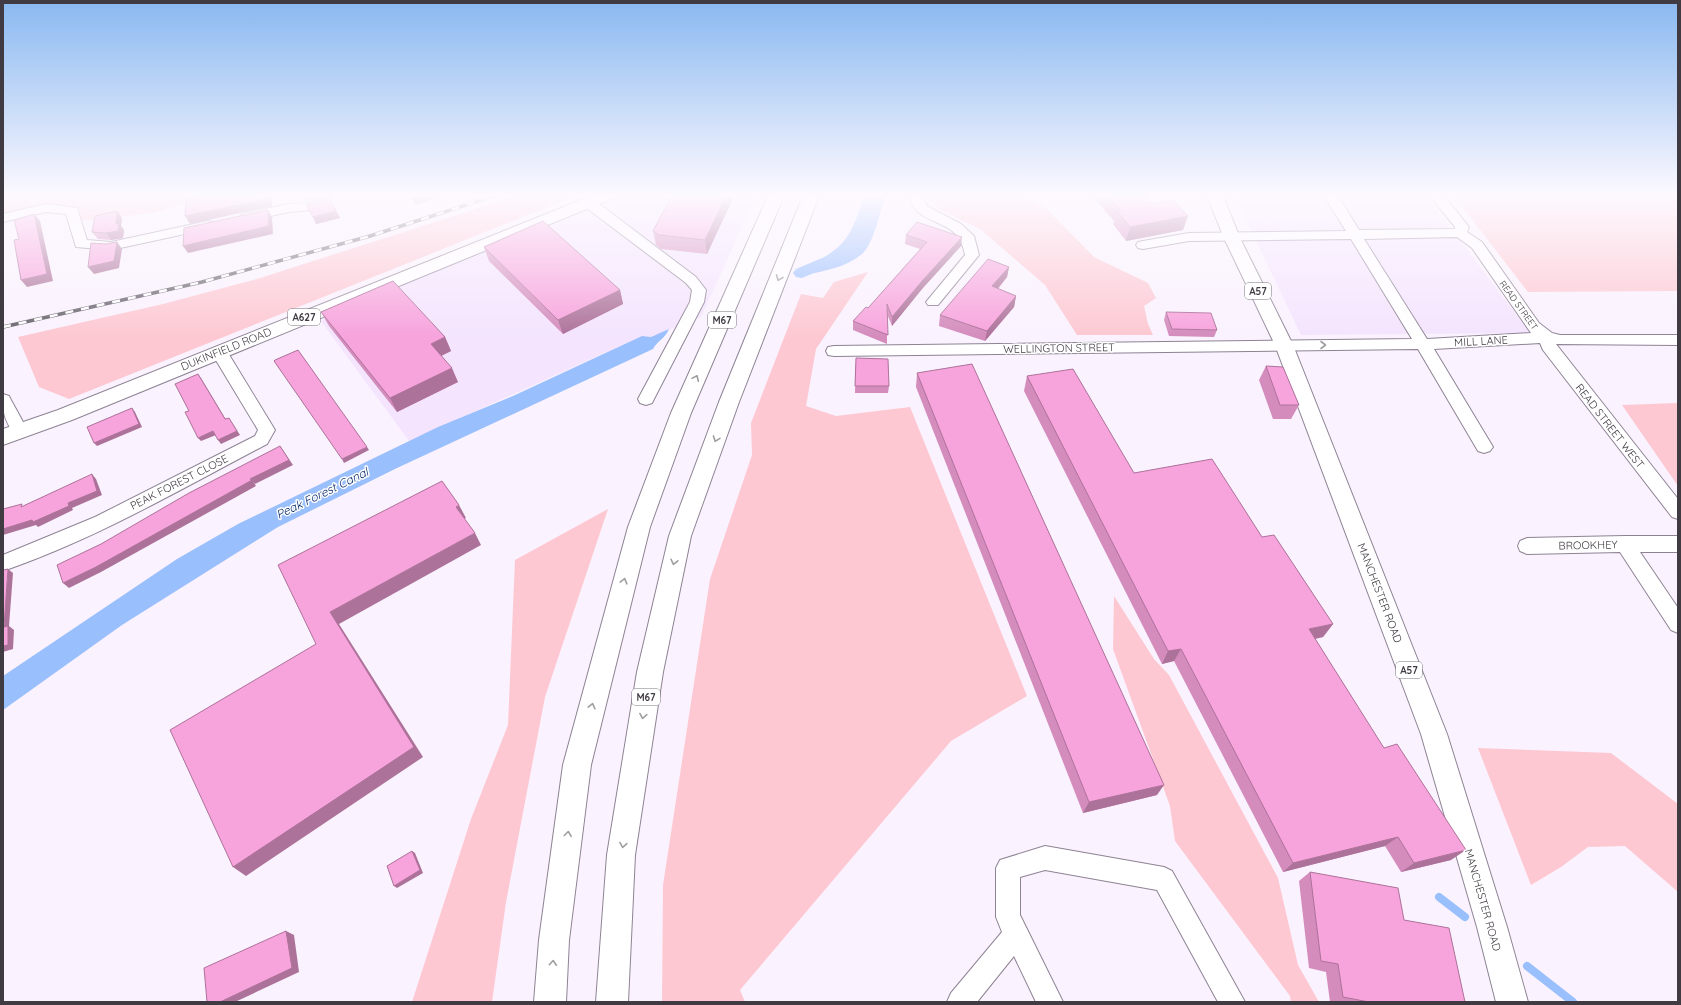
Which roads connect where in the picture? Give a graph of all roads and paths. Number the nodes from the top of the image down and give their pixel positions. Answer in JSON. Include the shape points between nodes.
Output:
{"nodes":[{"id":1,"x":81,"y":243,"type":"edge"},
{"id":2,"x":126,"y":243,"type":"edge"},
{"id":3,"x":490,"y":243,"type":"edge"},
{"id":4,"x":647,"y":243,"type":"edge"},
{"id":5,"x":756,"y":243,"type":"edge"},
{"id":6,"x":792,"y":243,"type":"edge"},
{"id":7,"x":970,"y":243,"type":"edge"},
{"id":8,"x":1155,"y":243,"type":"edge"},
{"id":9,"x":1234,"y":243,"type":"edge"},
{"id":10,"x":1359,"y":243,"type":"edge"},
{"id":11,"x":1474,"y":243,"type":"edge"},
{"id":12,"x":1143,"y":245,"type":"edge"},
{"id":13,"x":933,"y":302,"type":"dead end"},
{"id":14,"x":1547,"y":337,"type":"junction"},
{"id":15,"x":1678,"y":340,"type":"edge"},
{"id":16,"x":1423,"y":344,"type":"junction"},
{"id":17,"x":1284,"y":345,"type":"junction"},
{"id":18,"x":834,"y":351,"type":"dead end"},
{"id":19,"x":218,"y":352,"type":"junction"},
{"id":20,"x":646,"y":399,"type":"dead end"},
{"id":21,"x":3,"y":400,"type":"edge"},
{"id":22,"x":20,"y":431,"type":"junction"},
{"id":23,"x":3,"y":437,"type":"edge"},
{"id":24,"x":1484,"y":447,"type":"dead end"},
{"id":25,"x":1678,"y":512,"type":"edge"},
{"id":26,"x":1625,"y":544,"type":"junction"},
{"id":27,"x":1678,"y":544,"type":"edge"},
{"id":28,"x":1528,"y":546,"type":"dead end"},
{"id":29,"x":3,"y":563,"type":"edge"},
{"id":30,"x":1678,"y":624,"type":"edge"},
{"id":31,"x":1016,"y":935,"type":"junction"},
{"id":32,"x":550,"y":1002,"type":"edge"},
{"id":33,"x":612,"y":1002,"type":"edge"},
{"id":34,"x":960,"y":1002,"type":"edge"},
{"id":35,"x":1050,"y":1002,"type":"edge"},
{"id":36,"x":1232,"y":1002,"type":"edge"},
{"id":37,"x":1512,"y":1002,"type":"edge"}],
"edges":[{"from":1,"to":2,"type":"street","via":[[111,246]]},
{"from":3,"to":19,"type":"main road","name":"DUKINFIELD ROAD","number":"A627"},
{"from":4,"to":20,"type":"street","via":[[699,290],[697,302]]},
{"from":32,"to":5,"type":"main road","number":"M67","one_way":true,"via":[[554,940],[577,765],[639,527],[681,414]]},
{"from":6,"to":33,"type":"main road","number":"M67","one_way":true,"via":[[729,402],[680,536],[650,672],[621,855]]},
{"from":7,"to":13,"type":"street","via":[[972,255]]},
{"from":8,"to":12,"type":"street"},
{"from":9,"to":17,"type":"main road","name":"MANCHESTER ROAD","number":"A57"},
{"from":10,"to":16,"type":"street"},
{"from":11,"to":14,"type":"street","name":"READ STREET","via":[[1534,327]]},
{"from":14,"to":15,"type":"street","name":"MILL LANE","via":[[1560,340]]},
{"from":14,"to":16,"type":"street","name":"MILL LANE"},
{"from":14,"to":25,"type":"street","name":"READ STREET WEST","via":[[1548,346]]},
{"from":17,"to":16,"type":"street","name":"MILL LANE","one_way":true},
{"from":16,"to":24,"type":"street"},
{"from":17,"to":18,"type":"street","name":"WELLINGTON STREET"},
{"from":17,"to":37,"type":"main road","name":"MANCHESTER ROAD","number":"A57","via":[[1434,734]]},
{"from":19,"to":22,"type":"main road","name":"DUKINFIELD ROAD","number":"A627"},
{"from":19,"to":29,"type":"street","name":"PEAK FOREST CLOSE","via":[[267,430],[261,440],[85,530],[45,549]]},
{"from":21,"to":22,"type":"street"},
{"from":22,"to":23,"type":"main road","name":"DUKINFIELD ROAD","number":"A627"},
{"from":26,"to":27,"type":"street"},
{"from":26,"to":28,"type":"street","name":"BROOKHEY"},
{"from":26,"to":30,"type":"street","name":"BROOKHEY"},
{"from":31,"to":34,"type":"street"},
{"from":31,"to":35,"type":"street"},
{"from":31,"to":36,"type":"street","via":[[1008,917],[1008,868],[1045,858],[1164,879]]}]}
